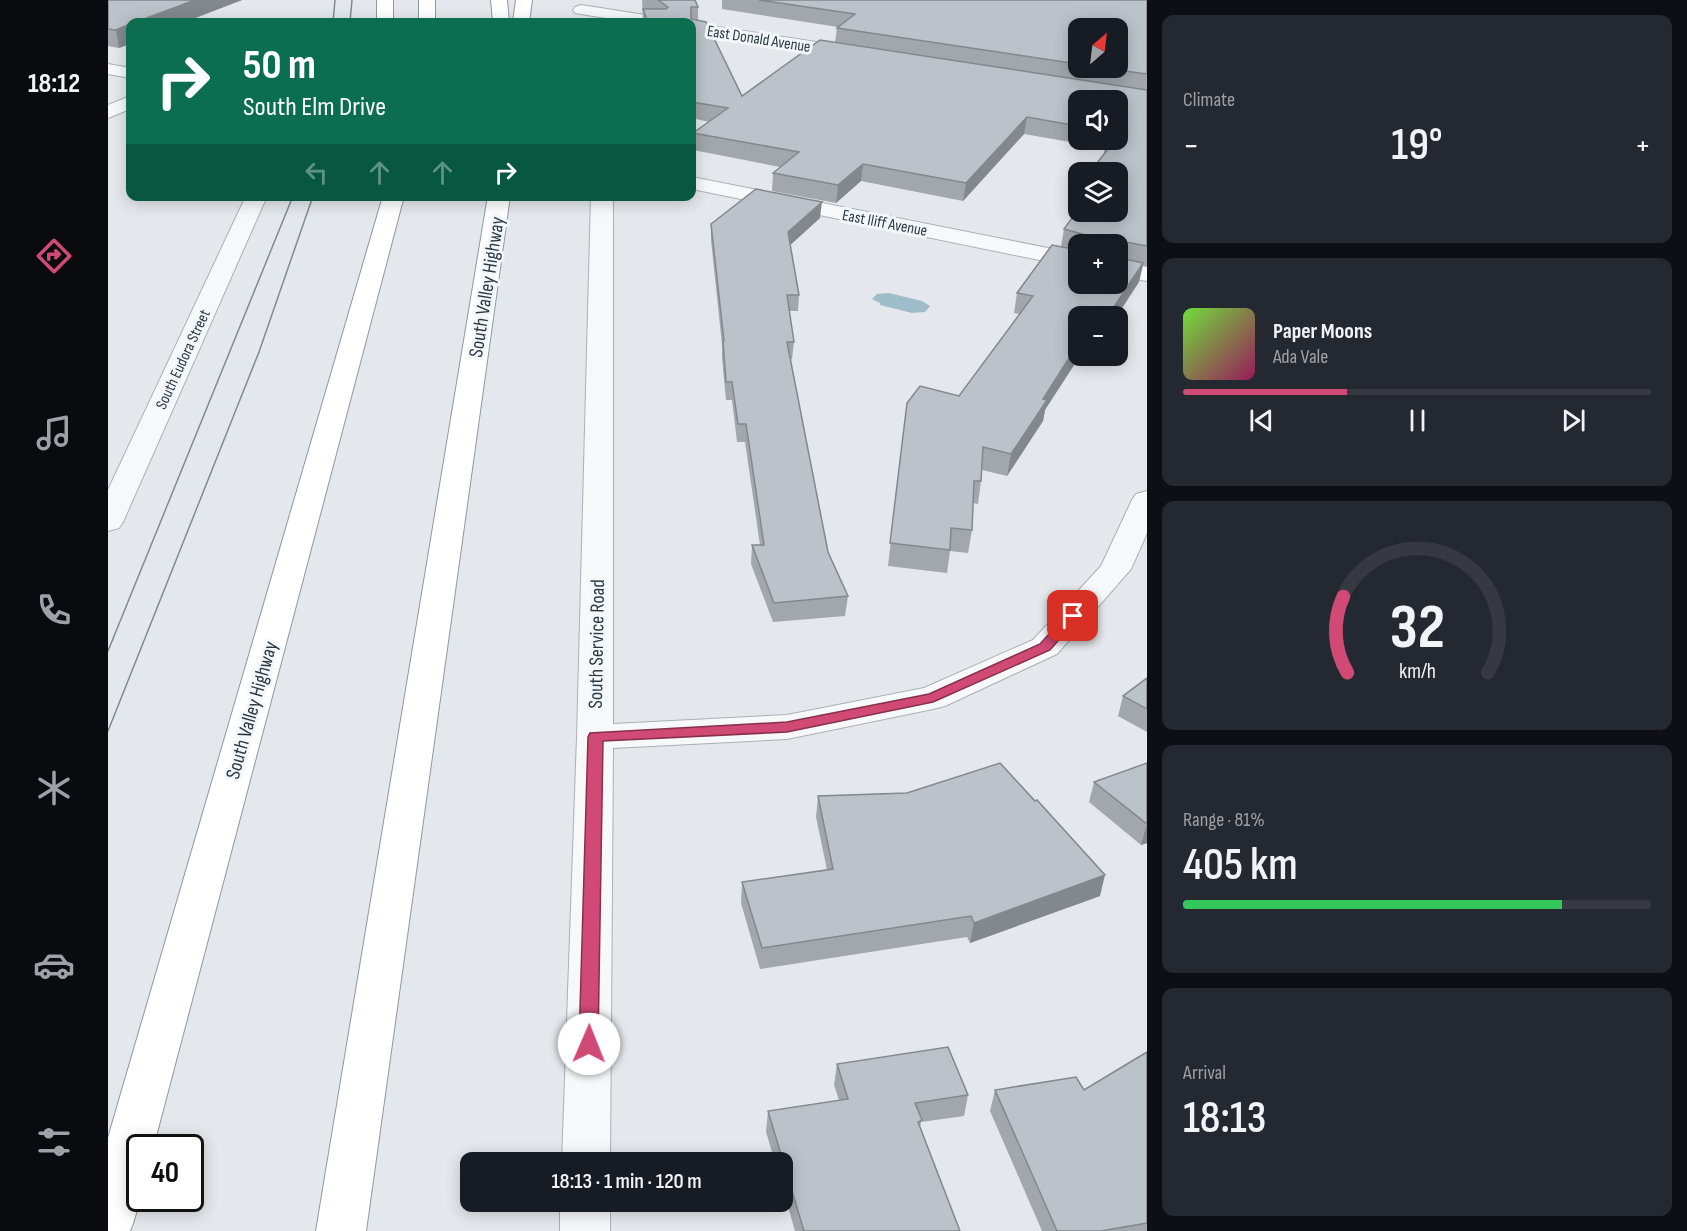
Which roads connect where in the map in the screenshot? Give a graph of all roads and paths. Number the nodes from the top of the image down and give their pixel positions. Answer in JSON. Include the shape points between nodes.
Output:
{"nodes":[{"id":1,"x":385,"y":0,"type":"edge"},
{"id":2,"x":427,"y":0,"type":"edge"},
{"id":3,"x":499,"y":0,"type":"edge"},
{"id":4,"x":524,"y":0,"type":"edge"},
{"id":5,"x":581,"y":11,"type":"edge"},
{"id":6,"x":385,"y":18,"type":"edge"},
{"id":7,"x":426,"y":18,"type":"edge"},
{"id":8,"x":501,"y":18,"type":"edge"},
{"id":9,"x":522,"y":18,"type":"edge"},
{"id":10,"x":630,"y":18,"type":"edge"},
{"id":11,"x":696,"y":29,"type":"edge"},
{"id":12,"x":870,"y":56,"type":"edge"},
{"id":13,"x":108,"y":69,"type":"edge"},
{"id":14,"x":126,"y":72,"type":"edge"},
{"id":15,"x":126,"y":104,"type":"edge"},
{"id":16,"x":108,"y":112,"type":"edge"},
{"id":17,"x":696,"y":184,"type":"edge"},
{"id":18,"x":255,"y":201,"type":"edge"},
{"id":19,"x":391,"y":201,"type":"edge"},
{"id":20,"x":498,"y":201,"type":"edge"},
{"id":21,"x":602,"y":201,"type":"edge"},
{"id":22,"x":1068,"y":259,"type":"edge"},
{"id":23,"x":1128,"y":270,"type":"edge"},
{"id":24,"x":1147,"y":274,"type":"edge"},
{"id":25,"x":1147,"y":500,"type":"edge"},
{"id":26,"x":108,"y":522,"type":"edge"},
{"id":27,"x":595,"y":737,"type":"junction"},
{"id":28,"x":586,"y":1152,"type":"edge"},
{"id":29,"x":585,"y":1212,"type":"edge"},
{"id":30,"x":108,"y":1224,"type":"edge"},
{"id":31,"x":341,"y":1231,"type":"edge"},
{"id":32,"x":585,"y":1231,"type":"edge"}],
"edges":[{"from":1,"to":6,"type":"highway"},
{"from":2,"to":7,"type":"highway"},
{"from":3,"to":8,"type":"highway"},
{"from":4,"to":9,"type":"highway"},
{"from":5,"to":10,"type":"street"},
{"from":11,"to":12,"type":"street","name":"East Donald Avenue"},
{"from":13,"to":14,"type":"street"},
{"from":15,"to":16,"type":"street"},
{"from":17,"to":22,"type":"street","name":"East Iliff Avenue"},
{"from":18,"to":26,"type":"street","name":"South Eudora Street"},
{"from":19,"to":30,"type":"highway","name":"South Valley Highway"},
{"from":20,"to":31,"type":"highway","name":"South Valley Highway"},
{"from":21,"to":27,"type":"street","name":"South Service Road"},
{"from":23,"to":24,"type":"street"},
{"from":25,"to":27,"type":"street","via":[[1115,569],[1045,647],[933,698],[787,727]]},
{"from":27,"to":28,"type":"street","name":"South Service Road"},
{"from":29,"to":32,"type":"street"}]}
